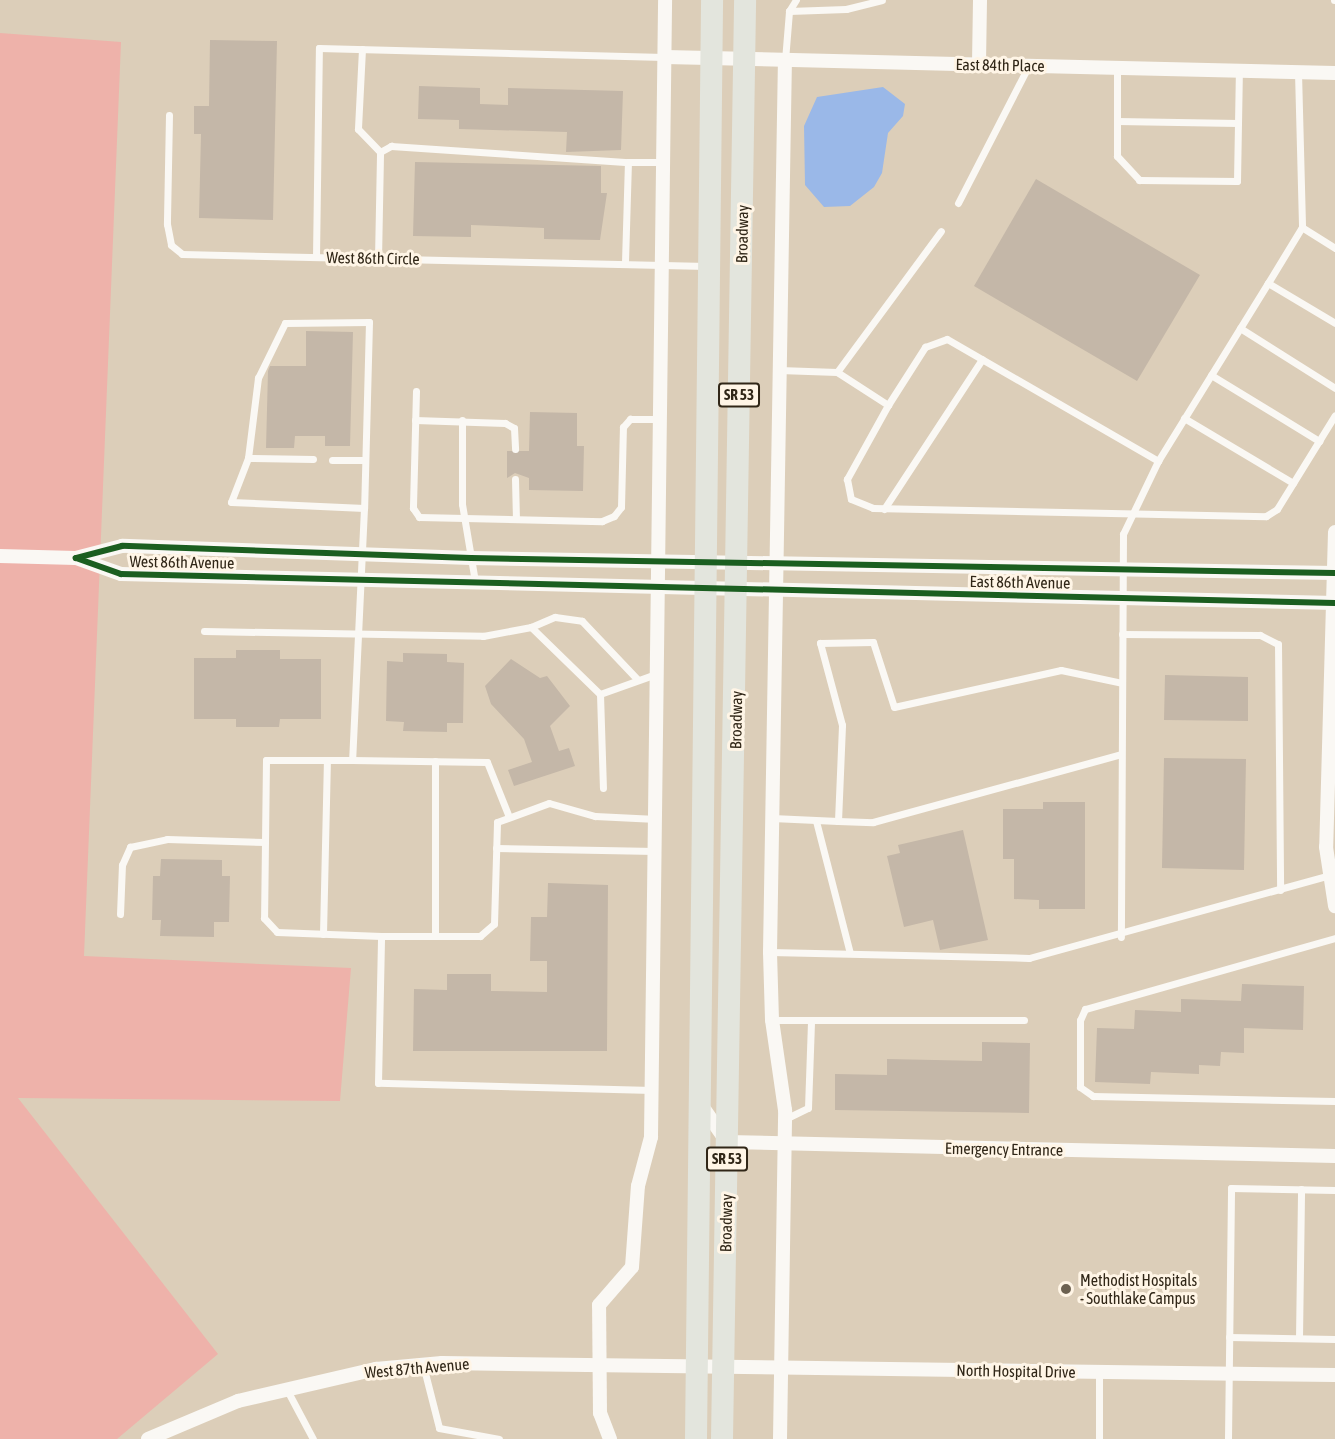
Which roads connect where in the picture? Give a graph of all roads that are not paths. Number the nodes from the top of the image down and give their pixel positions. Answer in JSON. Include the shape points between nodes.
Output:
{"nodes":[{"id":1,"x":665,"y":0,"type":"edge"},
{"id":2,"x":712,"y":0,"type":"edge"},
{"id":3,"x":745,"y":0,"type":"edge"},
{"id":4,"x":796,"y":0,"type":"edge"},
{"id":5,"x":882,"y":0,"type":"edge"},
{"id":6,"x":980,"y":0,"type":"edge"},
{"id":7,"x":789,"y":11,"type":"junction"},
{"id":8,"x":362,"y":49,"type":"junction"},
{"id":9,"x":665,"y":57,"type":"junction"},
{"id":10,"x":711,"y":59,"type":"junction"},
{"id":11,"x":745,"y":59,"type":"junction"},
{"id":12,"x":785,"y":60,"type":"junction"},
{"id":13,"x":979,"y":64,"type":"junction"},
{"id":14,"x":1029,"y":65,"type":"junction"},
{"id":15,"x":1117,"y":68,"type":"junction"},
{"id":16,"x":1239,"y":70,"type":"junction"},
{"id":17,"x":1298,"y":72,"type":"junction"},
{"id":18,"x":1335,"y":73,"type":"edge"},
{"id":19,"x":169,"y":115,"type":"dead end"},
{"id":20,"x":1117,"y":121,"type":"junction"},
{"id":21,"x":1238,"y":123,"type":"junction"},
{"id":22,"x":380,"y":152,"type":"junction"},
{"id":23,"x":628,"y":162,"type":"junction"},
{"id":24,"x":665,"y":162,"type":"junction"},
{"id":25,"x":958,"y":203,"type":"dead end"},
{"id":26,"x":1302,"y":228,"type":"junction"},
{"id":27,"x":941,"y":231,"type":"dead end"},
{"id":28,"x":1335,"y":248,"type":"edge"},
{"id":29,"x":316,"y":257,"type":"junction"},
{"id":30,"x":378,"y":259,"type":"junction"},
{"id":31,"x":625,"y":262,"type":"junction"},
{"id":32,"x":665,"y":265,"type":"junction"},
{"id":33,"x":709,"y":266,"type":"junction"},
{"id":34,"x":1268,"y":283,"type":"junction"},
{"id":35,"x":1335,"y":323,"type":"edge"},
{"id":36,"x":1240,"y":328,"type":"junction"},
{"id":37,"x":982,"y":359,"type":"junction"},
{"id":38,"x":779,"y":370,"type":"junction"},
{"id":39,"x":837,"y":372,"type":"junction"},
{"id":40,"x":1211,"y":375,"type":"junction"},
{"id":41,"x":1335,"y":388,"type":"edge"},
{"id":42,"x":416,"y":391,"type":"dead end"},
{"id":43,"x":888,"y":405,"type":"junction"},
{"id":44,"x":1335,"y":415,"type":"edge"},
{"id":45,"x":1184,"y":418,"type":"junction"},
{"id":46,"x":661,"y":419,"type":"junction"},
{"id":47,"x":415,"y":420,"type":"junction"},
{"id":48,"x":462,"y":420,"type":"junction"},
{"id":49,"x":1319,"y":441,"type":"junction"},
{"id":50,"x":515,"y":449,"type":"dead end"},
{"id":51,"x":248,"y":458,"type":"junction"},
{"id":52,"x":313,"y":459,"type":"dead end"},
{"id":53,"x":332,"y":460,"type":"dead end"},
{"id":54,"x":365,"y":460,"type":"junction"},
{"id":55,"x":1158,"y":461,"type":"junction"},
{"id":56,"x":515,"y":479,"type":"dead end"},
{"id":57,"x":1293,"y":483,"type":"junction"},
{"id":58,"x":364,"y":508,"type":"junction"},
{"id":59,"x":884,"y":509,"type":"junction"},
{"id":60,"x":1132,"y":514,"type":"junction"},
{"id":61,"x":463,"y":519,"type":"junction"},
{"id":62,"x":516,"y":519,"type":"junction"},
{"id":63,"x":1335,"y":532,"type":"edge"},
{"id":64,"x":360,"y":553,"type":"junction"},
{"id":65,"x":0,"y":556,"type":"edge"},
{"id":66,"x":76,"y":558,"type":"junction"},
{"id":67,"x":471,"y":558,"type":"junction"},
{"id":68,"x":659,"y":560,"type":"junction"},
{"id":69,"x":706,"y":561,"type":"junction"},
{"id":70,"x":739,"y":562,"type":"junction"},
{"id":71,"x":776,"y":563,"type":"junction"},
{"id":72,"x":1122,"y":568,"type":"junction"},
{"id":73,"x":1333,"y":573,"type":"edge"},
{"id":74,"x":359,"y":579,"type":"junction"},
{"id":75,"x":475,"y":582,"type":"junction"},
{"id":76,"x":658,"y":589,"type":"junction"},
{"id":77,"x":705,"y":591,"type":"junction"},
{"id":78,"x":738,"y":592,"type":"junction"},
{"id":79,"x":775,"y":592,"type":"junction"},
{"id":80,"x":1122,"y":597,"type":"junction"},
{"id":81,"x":1333,"y":603,"type":"edge"},
{"id":82,"x":531,"y":627,"type":"junction"},
{"id":83,"x":204,"y":631,"type":"dead end"},
{"id":84,"x":355,"y":634,"type":"junction"},
{"id":85,"x":1122,"y":634,"type":"junction"},
{"id":86,"x":1332,"y":667,"type":"edge"},
{"id":87,"x":656,"y":674,"type":"junction"},
{"id":88,"x":638,"y":680,"type":"junction"},
{"id":89,"x":1122,"y":682,"type":"junction"},
{"id":90,"x":600,"y":694,"type":"junction"},
{"id":91,"x":1121,"y":754,"type":"junction"},
{"id":92,"x":327,"y":760,"type":"junction"},
{"id":93,"x":352,"y":760,"type":"junction"},
{"id":94,"x":435,"y":761,"type":"junction"},
{"id":95,"x":603,"y":789,"type":"dead end"},
{"id":96,"x":509,"y":817,"type":"junction"},
{"id":97,"x":772,"y":818,"type":"junction"},
{"id":98,"x":656,"y":819,"type":"junction"},
{"id":99,"x":816,"y":821,"type":"junction"},
{"id":100,"x":838,"y":821,"type":"junction"},
{"id":101,"x":265,"y":842,"type":"junction"},
{"id":102,"x":496,"y":848,"type":"junction"},
{"id":103,"x":656,"y":851,"type":"junction"},
{"id":104,"x":1327,"y":876,"type":"junction"},
{"id":105,"x":1280,"y":890,"type":"junction"},
{"id":106,"x":1333,"y":891,"type":"edge"},
{"id":107,"x":1335,"y":906,"type":"edge"},
{"id":108,"x":120,"y":914,"type":"dead end"},
{"id":109,"x":323,"y":934,"type":"junction"},
{"id":110,"x":381,"y":936,"type":"junction"},
{"id":111,"x":435,"y":936,"type":"junction"},
{"id":112,"x":1121,"y":937,"type":"junction"},
{"id":113,"x":1335,"y":938,"type":"edge"},
{"id":114,"x":770,"y":952,"type":"junction"},
{"id":115,"x":850,"y":953,"type":"junction"},
{"id":116,"x":772,"y":1020,"type":"junction"},
{"id":117,"x":811,"y":1020,"type":"junction"},
{"id":118,"x":1024,"y":1020,"type":"dead end"},
{"id":119,"x":652,"y":1090,"type":"junction"},
{"id":120,"x":700,"y":1096,"type":"junction"},
{"id":121,"x":1335,"y":1101,"type":"edge"},
{"id":122,"x":784,"y":1119,"type":"junction"},
{"id":123,"x":728,"y":1142,"type":"junction"},
{"id":124,"x":783,"y":1145,"type":"junction"},
{"id":125,"x":1335,"y":1156,"type":"edge"},
{"id":126,"x":1301,"y":1189,"type":"junction"},
{"id":127,"x":1335,"y":1190,"type":"edge"},
{"id":128,"x":1229,"y":1337,"type":"junction"},
{"id":129,"x":1299,"y":1338,"type":"junction"},
{"id":130,"x":1335,"y":1339,"type":"edge"},
{"id":131,"x":600,"y":1364,"type":"junction"},
{"id":132,"x":423,"y":1365,"type":"junction"},
{"id":133,"x":697,"y":1365,"type":"junction"},
{"id":134,"x":722,"y":1366,"type":"junction"},
{"id":135,"x":780,"y":1368,"type":"junction"},
{"id":136,"x":1099,"y":1372,"type":"junction"},
{"id":137,"x":1228,"y":1374,"type":"junction"},
{"id":138,"x":1335,"y":1375,"type":"edge"},
{"id":139,"x":287,"y":1390,"type":"junction"},
{"id":140,"x":148,"y":1439,"type":"edge"},
{"id":141,"x":313,"y":1439,"type":"edge"},
{"id":142,"x":499,"y":1439,"type":"edge"},
{"id":143,"x":610,"y":1439,"type":"edge"},
{"id":144,"x":696,"y":1439,"type":"edge"},
{"id":145,"x":722,"y":1439,"type":"edge"},
{"id":146,"x":780,"y":1439,"type":"edge"},
{"id":147,"x":1099,"y":1439,"type":"edge"},
{"id":148,"x":1228,"y":1439,"type":"edge"}],
"edges":[{"from":1,"to":9,"type":"street"},
{"from":2,"to":10,"type":"main road","name":"Broadway","number":"SR 53"},
{"from":3,"to":11,"type":"main road","name":"Broadway","number":"SR 53"},
{"from":4,"to":7,"type":"lane"},
{"from":5,"to":7,"type":"lane","via":[[846,9]]},
{"from":6,"to":13,"type":"street"},
{"from":7,"to":12,"type":"lane"},
{"from":8,"to":9,"type":"lane"},
{"from":8,"to":22,"type":"lane","via":[[358,129]]},
{"from":8,"to":29,"type":"lane","via":[[319,48]]},
{"from":9,"to":10,"type":"street","name":"East 84th Place"},
{"from":9,"to":24,"type":"street"},
{"from":10,"to":11,"type":"street","name":"East 84th Place"},
{"from":10,"to":33,"type":"main road","name":"Broadway","number":"SR 53"},
{"from":11,"to":12,"type":"street","name":"East 84th Place"},
{"from":11,"to":70,"type":"main road","name":"Broadway","number":"SR 53"},
{"from":12,"to":13,"type":"street","name":"East 84th Place"},
{"from":12,"to":38,"type":"street"},
{"from":13,"to":14,"type":"street","name":"East 84th Place"},
{"from":14,"to":15,"type":"street","name":"East 84th Place"},
{"from":14,"to":25,"type":"lane"},
{"from":15,"to":16,"type":"street","name":"East 84th Place"},
{"from":15,"to":20,"type":"lane"},
{"from":16,"to":17,"type":"street","name":"East 84th Place"},
{"from":16,"to":21,"type":"lane"},
{"from":17,"to":18,"type":"street","name":"East 84th Place"},
{"from":17,"to":26,"type":"lane"},
{"from":19,"to":29,"type":"lane","name":"West 86th Circle","via":[[171,245],[182,254]]},
{"from":20,"to":21,"type":"lane"},
{"from":20,"to":21,"type":"lane","via":[[1117,156],[1139,180],[1237,181]]},
{"from":22,"to":23,"type":"lane","via":[[391,146],[456,148]]},
{"from":22,"to":30,"type":"lane"},
{"from":23,"to":24,"type":"lane"},
{"from":23,"to":31,"type":"lane"},
{"from":24,"to":32,"type":"street"},
{"from":26,"to":28,"type":"lane"},
{"from":26,"to":34,"type":"lane"},
{"from":27,"to":39,"type":"lane"},
{"from":29,"to":30,"type":"lane","name":"West 86th Circle"},
{"from":30,"to":31,"type":"lane","name":"West 86th Circle"},
{"from":31,"to":32,"type":"lane","name":"West 86th Circle"},
{"from":32,"to":33,"type":"lane","name":"West 86th Circle"},
{"from":32,"to":46,"type":"street"},
{"from":33,"to":69,"type":"main road","name":"Broadway","number":"SR 53"},
{"from":34,"to":35,"type":"lane"},
{"from":34,"to":36,"type":"lane"},
{"from":36,"to":40,"type":"lane"},
{"from":36,"to":41,"type":"lane"},
{"from":37,"to":43,"type":"lane","via":[[947,339],[934,340]]},
{"from":37,"to":55,"type":"lane"},
{"from":37,"to":59,"type":"lane"},
{"from":38,"to":39,"type":"lane"},
{"from":38,"to":71,"type":"street"},
{"from":39,"to":43,"type":"lane"},
{"from":40,"to":45,"type":"lane"},
{"from":40,"to":49,"type":"lane"},
{"from":42,"to":47,"type":"lane"},
{"from":43,"to":59,"type":"lane","via":[[846,479],[851,499],[860,507]]},
{"from":44,"to":49,"type":"lane"},
{"from":45,"to":55,"type":"lane"},
{"from":45,"to":57,"type":"lane"},
{"from":46,"to":62,"type":"lane","via":[[630,418],[623,428],[621,507],[614,516],[602,521]]},
{"from":46,"to":68,"type":"street"},
{"from":47,"to":48,"type":"lane"},
{"from":47,"to":61,"type":"lane","via":[[413,508],[419,517]]},
{"from":48,"to":50,"type":"lane","via":[[505,423],[514,428]]},
{"from":48,"to":61,"type":"lane"},
{"from":49,"to":57,"type":"lane"},
{"from":51,"to":52,"type":"lane"},
{"from":51,"to":54,"type":"lane","via":[[258,378],[285,323],[369,322]]},
{"from":51,"to":58,"type":"lane","via":[[231,502]]},
{"from":53,"to":54,"type":"lane"},
{"from":54,"to":58,"type":"lane"},
{"from":55,"to":60,"type":"lane"},
{"from":56,"to":62,"type":"lane"},
{"from":57,"to":60,"type":"lane","via":[[1277,509],[1266,516]]},
{"from":58,"to":64,"type":"lane"},
{"from":59,"to":60,"type":"lane"},
{"from":60,"to":72,"type":"lane","via":[[1123,534]]},
{"from":61,"to":62,"type":"lane"},
{"from":61,"to":67,"type":"lane"},
{"from":63,"to":73,"type":"street"},
{"from":64,"to":66,"type":"street","name":"West 86th Avenue","via":[[122,546]]},
{"from":64,"to":67,"type":"street","name":"West 86th Avenue"},
{"from":64,"to":74,"type":"lane"},
{"from":65,"to":66,"type":"street"},
{"from":66,"to":74,"type":"street","name":"West 86th Avenue","via":[[121,574]]},
{"from":67,"to":68,"type":"street","name":"West 86th Avenue"},
{"from":67,"to":75,"type":"lane"},
{"from":68,"to":69,"type":"street","name":"West 86th Avenue"},
{"from":68,"to":76,"type":"street"},
{"from":69,"to":70,"type":"street","name":"East 86th Avenue"},
{"from":69,"to":77,"type":"main road","name":"Broadway","number":"SR 53"},
{"from":70,"to":71,"type":"street","name":"East 86th Avenue"},
{"from":70,"to":78,"type":"main road","name":"Broadway","number":"SR 53"},
{"from":71,"to":72,"type":"street","name":"East 86th Avenue"},
{"from":71,"to":79,"type":"street"},
{"from":72,"to":73,"type":"street","name":"East 86th Avenue"},
{"from":72,"to":80,"type":"lane"},
{"from":73,"to":81,"type":"street"},
{"from":74,"to":75,"type":"street","name":"West 86th Avenue"},
{"from":74,"to":84,"type":"lane"},
{"from":75,"to":76,"type":"street","name":"West 86th Avenue"},
{"from":76,"to":77,"type":"street","name":"West 86th Avenue"},
{"from":76,"to":87,"type":"street"},
{"from":77,"to":78,"type":"street","name":"East 86th Avenue"},
{"from":77,"to":120,"type":"main road","name":"Broadway","number":"SR 53"},
{"from":78,"to":79,"type":"street","name":"East 86th Avenue"},
{"from":78,"to":123,"type":"main road","name":"Broadway","number":"SR 53"},
{"from":79,"to":80,"type":"street","name":"East 86th Avenue"},
{"from":79,"to":97,"type":"street"},
{"from":80,"to":81,"type":"street","name":"East 86th Avenue"},
{"from":80,"to":85,"type":"lane"},
{"from":81,"to":86,"type":"street"},
{"from":82,"to":84,"type":"lane","via":[[483,636]]},
{"from":82,"to":88,"type":"lane","via":[[555,617],[582,621]]},
{"from":82,"to":90,"type":"lane"},
{"from":83,"to":84,"type":"lane"},
{"from":84,"to":93,"type":"lane"},
{"from":85,"to":89,"type":"lane"},
{"from":85,"to":105,"type":"lane","via":[[1260,635],[1278,644]]},
{"from":86,"to":104,"type":"street"},
{"from":87,"to":88,"type":"lane"},
{"from":87,"to":98,"type":"street"},
{"from":88,"to":90,"type":"lane"},
{"from":89,"to":91,"type":"lane"},
{"from":89,"to":100,"type":"lane","via":[[1062,670],[894,707],[873,642],[820,643],[842,725]]},
{"from":90,"to":95,"type":"lane"},
{"from":91,"to":100,"type":"lane","via":[[873,822]]},
{"from":91,"to":112,"type":"lane"},
{"from":92,"to":93,"type":"lane"},
{"from":92,"to":101,"type":"lane","via":[[266,760]]},
{"from":92,"to":109,"type":"lane"},
{"from":93,"to":94,"type":"lane"},
{"from":94,"to":96,"type":"lane","via":[[487,762]]},
{"from":94,"to":111,"type":"lane"},
{"from":96,"to":98,"type":"lane","via":[[549,803],[596,816]]},
{"from":96,"to":102,"type":"lane","via":[[496,822]]},
{"from":97,"to":99,"type":"lane"},
{"from":97,"to":114,"type":"street"},
{"from":98,"to":103,"type":"street"},
{"from":99,"to":100,"type":"lane"},
{"from":99,"to":115,"type":"lane"},
{"from":101,"to":108,"type":"lane","via":[[167,839],[130,846],[122,866]]},
{"from":101,"to":109,"type":"lane","via":[[264,918],[277,932]]},
{"from":102,"to":103,"type":"lane"},
{"from":102,"to":111,"type":"lane","via":[[494,924],[480,936]]},
{"from":103,"to":119,"type":"street"},
{"from":104,"to":105,"type":"lane"},
{"from":104,"to":106,"type":"street"},
{"from":105,"to":112,"type":"lane"},
{"from":106,"to":107,"type":"street"},
{"from":109,"to":110,"type":"lane"},
{"from":110,"to":111,"type":"lane"},
{"from":110,"to":119,"type":"lane","via":[[378,1083]]},
{"from":112,"to":115,"type":"lane","via":[[1029,958]]},
{"from":113,"to":121,"type":"lane","via":[[1085,1009],[1080,1020],[1080,1087],[1093,1096]]},
{"from":114,"to":115,"type":"lane"},
{"from":114,"to":116,"type":"street"},
{"from":116,"to":117,"type":"lane"},
{"from":116,"to":122,"type":"street"},
{"from":117,"to":118,"type":"lane"},
{"from":117,"to":122,"type":"lane","via":[[808,1108]]},
{"from":119,"to":131,"type":"street","via":[[632,1267],[599,1305]]},
{"from":120,"to":123,"type":"street","via":[[708,1120]]},
{"from":120,"to":133,"type":"main road","name":"Broadway","number":"SR 53"},
{"from":122,"to":124,"type":"street"},
{"from":123,"to":124,"type":"street","name":"Emergency Entrance"},
{"from":123,"to":134,"type":"main road","name":"Broadway","number":"SR 53"},
{"from":124,"to":125,"type":"street","name":"Emergency Entrance"},
{"from":124,"to":135,"type":"street"},
{"from":126,"to":127,"type":"lane"},
{"from":126,"to":128,"type":"lane","via":[[1231,1188]]},
{"from":126,"to":129,"type":"lane"},
{"from":128,"to":129,"type":"lane"},
{"from":128,"to":137,"type":"lane"},
{"from":129,"to":130,"type":"lane"},
{"from":131,"to":132,"type":"street","name":"West 87th Avenue"},
{"from":131,"to":133,"type":"street","name":"West 87th Avenue"},
{"from":131,"to":143,"type":"street","via":[[600,1413]]},
{"from":132,"to":139,"type":"street","name":"West 87th Avenue"},
{"from":132,"to":142,"type":"lane","via":[[439,1428]]},
{"from":133,"to":134,"type":"street","name":"North Hospital Drive"},
{"from":133,"to":144,"type":"main road","name":"Broadway","number":"SR 53"},
{"from":134,"to":135,"type":"street","name":"North Hospital Drive"},
{"from":134,"to":145,"type":"main road","name":"Broadway","number":"SR 53"},
{"from":135,"to":136,"type":"street","name":"North Hospital Drive"},
{"from":135,"to":146,"type":"street"},
{"from":136,"to":137,"type":"street","name":"North Hospital Drive"},
{"from":136,"to":147,"type":"lane"},
{"from":137,"to":138,"type":"street","name":"North Hospital Drive"},
{"from":137,"to":148,"type":"lane"},
{"from":139,"to":140,"type":"street","name":"West 87th Avenue","via":[[238,1401]]},
{"from":139,"to":141,"type":"lane"}]}
